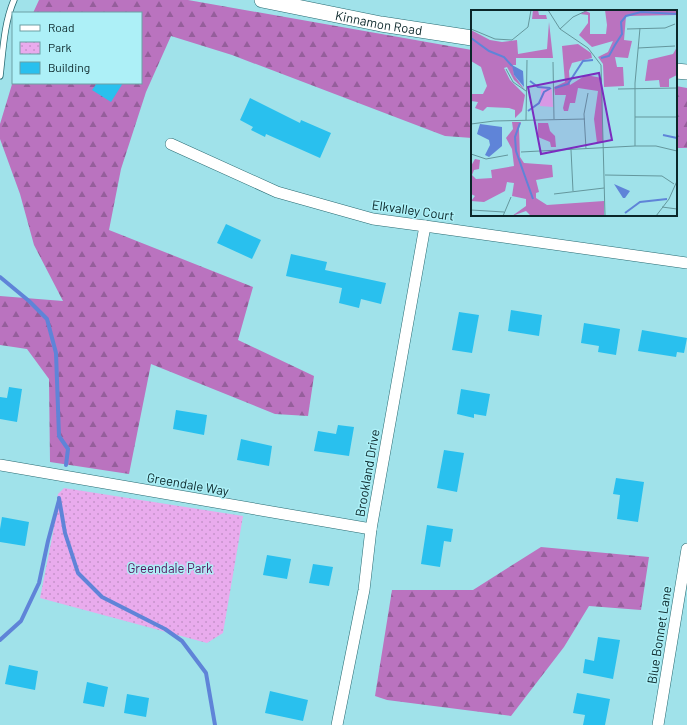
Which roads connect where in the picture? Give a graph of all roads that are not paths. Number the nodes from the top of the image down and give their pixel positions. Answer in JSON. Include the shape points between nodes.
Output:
{"nodes":[{"id":1,"x":14,"y":0,"type":"edge"},
{"id":2,"x":262,"y":0,"type":"edge"},
{"id":3,"x":471,"y":38,"type":"edge"},
{"id":4,"x":677,"y":70,"type":"edge"},
{"id":5,"x":687,"y":72,"type":"edge"},
{"id":6,"x":0,"y":76,"type":"edge"},
{"id":7,"x":172,"y":144,"type":"dead end"},
{"id":8,"x":425,"y":226,"type":"junction"},
{"id":9,"x":687,"y":263,"type":"edge"},
{"id":10,"x":0,"y":465,"type":"edge"},
{"id":11,"x":371,"y":529,"type":"junction"},
{"id":12,"x":687,"y":549,"type":"edge"},
{"id":13,"x":337,"y":725,"type":"edge"},
{"id":14,"x":658,"y":725,"type":"edge"}],
"edges":[{"from":1,"to":6,"type":"lane","via":[[5,36]]},
{"from":2,"to":3,"type":"main road","name":"Kinnamon Road","via":[[381,24]]},
{"from":4,"to":5,"type":"main road"},
{"from":7,"to":8,"type":"street","name":"Elkvalley Court","via":[[277,192],[373,220]]},
{"from":8,"to":9,"type":"street","name":"Elkvalley Court"},
{"from":8,"to":11,"type":"street","name":"Brookland Drive"},
{"from":10,"to":11,"type":"street","name":"Greendale Way"},
{"from":11,"to":13,"type":"street","name":"Brookland Drive","via":[[364,590]]},
{"from":12,"to":14,"type":"street","name":"Blue Bonnet Lane"}]}
